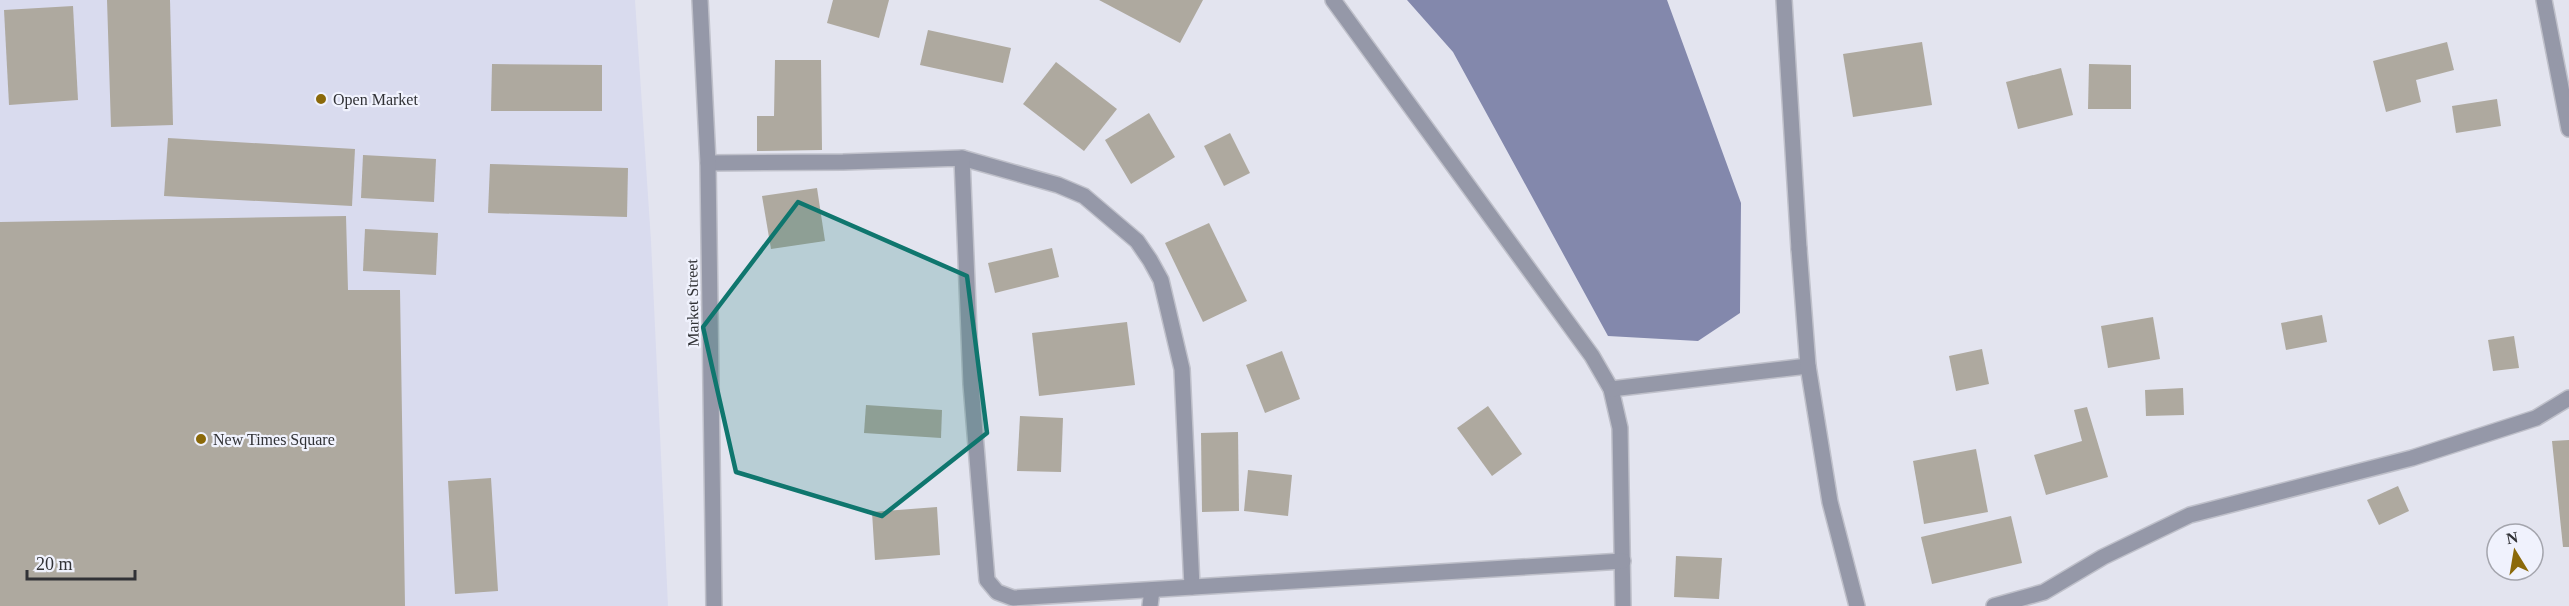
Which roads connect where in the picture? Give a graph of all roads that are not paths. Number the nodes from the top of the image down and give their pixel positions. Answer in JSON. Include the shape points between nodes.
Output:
{"nodes":[{"id":1,"x":700,"y":0,"type":"edge"},
{"id":2,"x":1334,"y":0,"type":"edge"},
{"id":3,"x":1784,"y":0,"type":"edge"},
{"id":4,"x":2544,"y":0,"type":"edge"},
{"id":5,"x":2569,"y":129,"type":"edge"},
{"id":6,"x":962,"y":158,"type":"junction"},
{"id":7,"x":708,"y":163,"type":"junction"},
{"id":8,"x":1808,"y":366,"type":"junction"},
{"id":9,"x":1611,"y":389,"type":"junction"},
{"id":10,"x":2569,"y":398,"type":"edge"},
{"id":11,"x":1623,"y":561,"type":"junction"},
{"id":12,"x":1192,"y":587,"type":"junction"},
{"id":13,"x":1152,"y":590,"type":"junction"},
{"id":14,"x":714,"y":606,"type":"edge"},
{"id":15,"x":1150,"y":606,"type":"edge"},
{"id":16,"x":1623,"y":606,"type":"edge"},
{"id":17,"x":1857,"y":606,"type":"edge"},
{"id":18,"x":1994,"y":606,"type":"edge"}],
"edges":[{"from":1,"to":7,"type":"street","name":"Market Street"},
{"from":2,"to":9,"type":"street","via":[[1592,356]]},
{"from":3,"to":8,"type":"street"},
{"from":4,"to":5,"type":"street"},
{"from":6,"to":7,"type":"street"},
{"from":6,"to":12,"type":"street","via":[[1084,196],[1137,241],[1161,280],[1182,369]]},
{"from":6,"to":13,"type":"street","via":[[971,384],[987,580],[997,592],[1013,598]]},
{"from":7,"to":14,"type":"street","name":"Market Street"},
{"from":8,"to":9,"type":"street"},
{"from":8,"to":17,"type":"street","via":[[1830,502]]},
{"from":9,"to":11,"type":"street","via":[[1620,428]]},
{"from":10,"to":18,"type":"street","via":[[2536,418],[2412,458],[2190,515],[2103,557],[2044,592]]},
{"from":11,"to":12,"type":"street"},
{"from":11,"to":16,"type":"street"},
{"from":12,"to":13,"type":"street"},
{"from":13,"to":15,"type":"street"}]}
